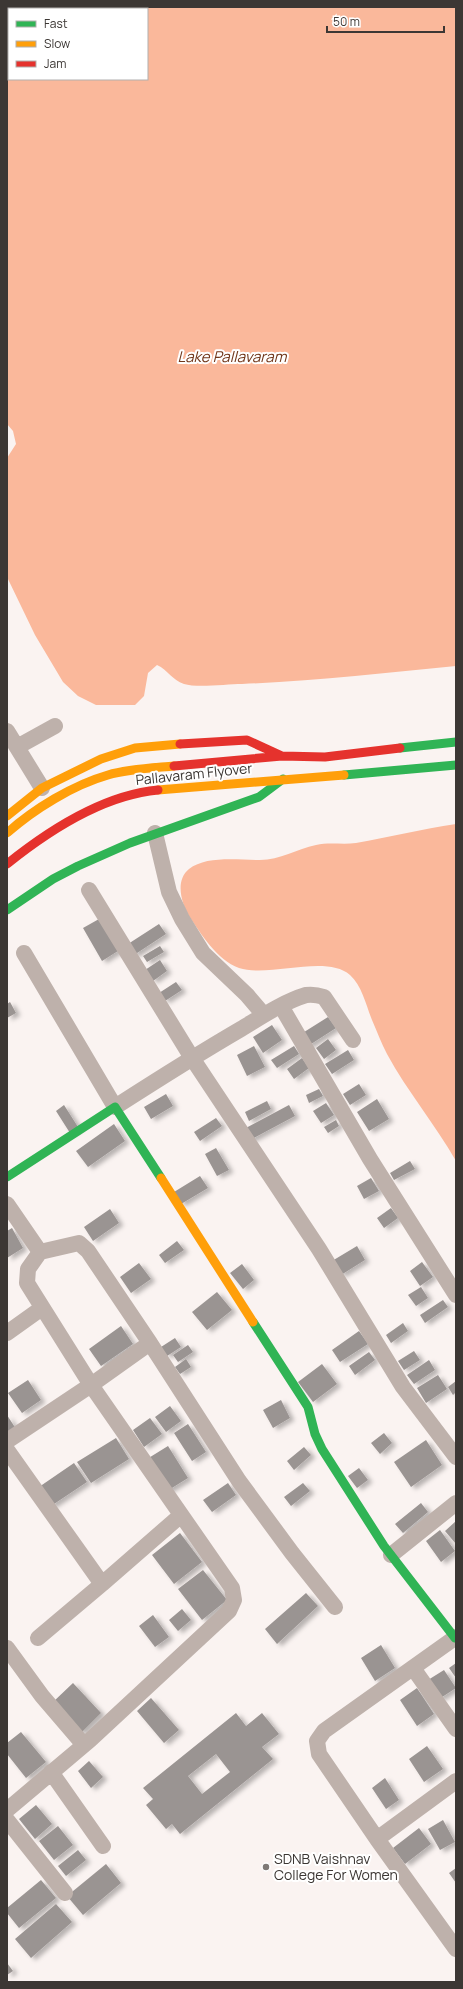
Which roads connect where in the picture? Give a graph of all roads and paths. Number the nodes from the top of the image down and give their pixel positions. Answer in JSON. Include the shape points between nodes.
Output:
{"nodes":[{"id":1,"x":55,"y":726,"type":"dead end"},
{"id":2,"x":7,"y":731,"type":"edge"},
{"id":3,"x":456,"y":742,"type":"edge"},
{"id":4,"x":17,"y":747,"type":"junction"},
{"id":5,"x":282,"y":756,"type":"junction"},
{"id":6,"x":456,"y":765,"type":"edge"},
{"id":7,"x":283,"y":779,"type":"junction"},
{"id":8,"x":42,"y":788,"type":"junction"},
{"id":9,"x":7,"y":816,"type":"edge"},
{"id":10,"x":7,"y":833,"type":"edge"},
{"id":11,"x":155,"y":833,"type":"junction"},
{"id":12,"x":7,"y":864,"type":"edge"},
{"id":13,"x":89,"y":890,"type":"dead end"},
{"id":14,"x":7,"y":910,"type":"edge"},
{"id":15,"x":24,"y":953,"type":"dead end"},
{"id":16,"x":281,"y":1006,"type":"junction"},
{"id":17,"x":264,"y":1016,"type":"junction"},
{"id":18,"x":353,"y":1040,"type":"dead end"},
{"id":19,"x":192,"y":1058,"type":"junction"},
{"id":20,"x":115,"y":1107,"type":"junction"},
{"id":21,"x":7,"y":1177,"type":"edge"},
{"id":22,"x":9,"y":1210,"type":"edge"},
{"id":23,"x":40,"y":1252,"type":"junction"},
{"id":24,"x":456,"y":1295,"type":"edge"},
{"id":25,"x":42,"y":1308,"type":"junction"},
{"id":26,"x":7,"y":1333,"type":"edge"},
{"id":27,"x":150,"y":1343,"type":"junction"},
{"id":28,"x":91,"y":1385,"type":"junction"},
{"id":29,"x":7,"y":1441,"type":"edge"},
{"id":30,"x":7,"y":1450,"type":"edge"},
{"id":31,"x":456,"y":1457,"type":"edge"},
{"id":32,"x":456,"y":1502,"type":"edge"},
{"id":33,"x":180,"y":1516,"type":"junction"},
{"id":34,"x":391,"y":1555,"type":"junction"},
{"id":35,"x":102,"y":1584,"type":"junction"},
{"id":36,"x":335,"y":1607,"type":"dead end"},
{"id":37,"x":455,"y":1637,"type":"edge"},
{"id":38,"x":38,"y":1638,"type":"dead end"},
{"id":39,"x":7,"y":1648,"type":"edge"},
{"id":40,"x":413,"y":1668,"type":"junction"},
{"id":41,"x":456,"y":1729,"type":"edge"},
{"id":42,"x":84,"y":1745,"type":"junction"},
{"id":43,"x":51,"y":1772,"type":"junction"},
{"id":44,"x":456,"y":1781,"type":"edge"},
{"id":45,"x":7,"y":1810,"type":"edge"},
{"id":46,"x":7,"y":1820,"type":"edge"},
{"id":47,"x":377,"y":1839,"type":"junction"},
{"id":48,"x":103,"y":1846,"type":"dead end"},
{"id":49,"x":65,"y":1893,"type":"dead end"},
{"id":50,"x":451,"y":1931,"type":"edge"},
{"id":51,"x":456,"y":1949,"type":"edge"}],
"edges":[{"from":1,"to":4,"type":"street"},
{"from":2,"to":4,"type":"street"},
{"from":3,"to":5,"type":"street","name":"Pallavaram Flyover","via":[[325,757]]},
{"from":4,"to":8,"type":"street"},
{"from":5,"to":8,"type":"street","via":[[247,740],[135,748],[101,759]]},
{"from":5,"to":10,"type":"street","name":"Pallavaram Flyover","via":[[108,775],[79,786],[24,818]]},
{"from":6,"to":7,"type":"street","name":"Pallavaram Flyover"},
{"from":7,"to":11,"type":"street","via":[[259,797]]},
{"from":7,"to":12,"type":"street","name":"Pallavaram Flyover","via":[[152,791],[123,797],[93,809],[43,835]]},
{"from":8,"to":9,"type":"street"},
{"from":11,"to":14,"type":"street","via":[[53,879]]},
{"from":11,"to":17,"type":"street","via":[[169,892],[182,920],[203,953],[247,995]]},
{"from":13,"to":19,"type":"street"},
{"from":15,"to":20,"type":"street"},
{"from":16,"to":17,"type":"street"},
{"from":16,"to":18,"type":"street","via":[[306,996],[316,994],[324,997]]},
{"from":16,"to":24,"type":"street","via":[[370,1159]]},
{"from":17,"to":19,"type":"street"},
{"from":19,"to":20,"type":"street"},
{"from":19,"to":31,"type":"street","via":[[319,1249],[403,1387]]},
{"from":20,"to":21,"type":"street"},
{"from":20,"to":34,"type":"street","via":[[308,1407],[315,1434],[322,1448]]},
{"from":22,"to":23,"type":"street"},
{"from":23,"to":25,"type":"street","via":[[28,1269],[27,1283]]},
{"from":23,"to":27,"type":"street","via":[[78,1243],[88,1251]]},
{"from":25,"to":26,"type":"street"},
{"from":25,"to":28,"type":"street"},
{"from":27,"to":28,"type":"street"},
{"from":27,"to":36,"type":"street","via":[[239,1481],[292,1554]]},
{"from":28,"to":29,"type":"street"},
{"from":28,"to":33,"type":"street"},
{"from":30,"to":35,"type":"street"},
{"from":32,"to":34,"type":"street"},
{"from":33,"to":35,"type":"street"},
{"from":33,"to":42,"type":"street","via":[[232,1588],[234,1600],[229,1611]]},
{"from":34,"to":37,"type":"street"},
{"from":35,"to":38,"type":"street"},
{"from":37,"to":40,"type":"street"},
{"from":39,"to":42,"type":"street","via":[[42,1696]]},
{"from":40,"to":41,"type":"street"},
{"from":40,"to":47,"type":"street","via":[[324,1731],[317,1741],[319,1754]]},
{"from":42,"to":43,"type":"street"},
{"from":43,"to":45,"type":"street"},
{"from":43,"to":48,"type":"street"},
{"from":44,"to":47,"type":"street"},
{"from":46,"to":49,"type":"street"},
{"from":47,"to":50,"type":"street"},
{"from":50,"to":51,"type":"street"}]}
